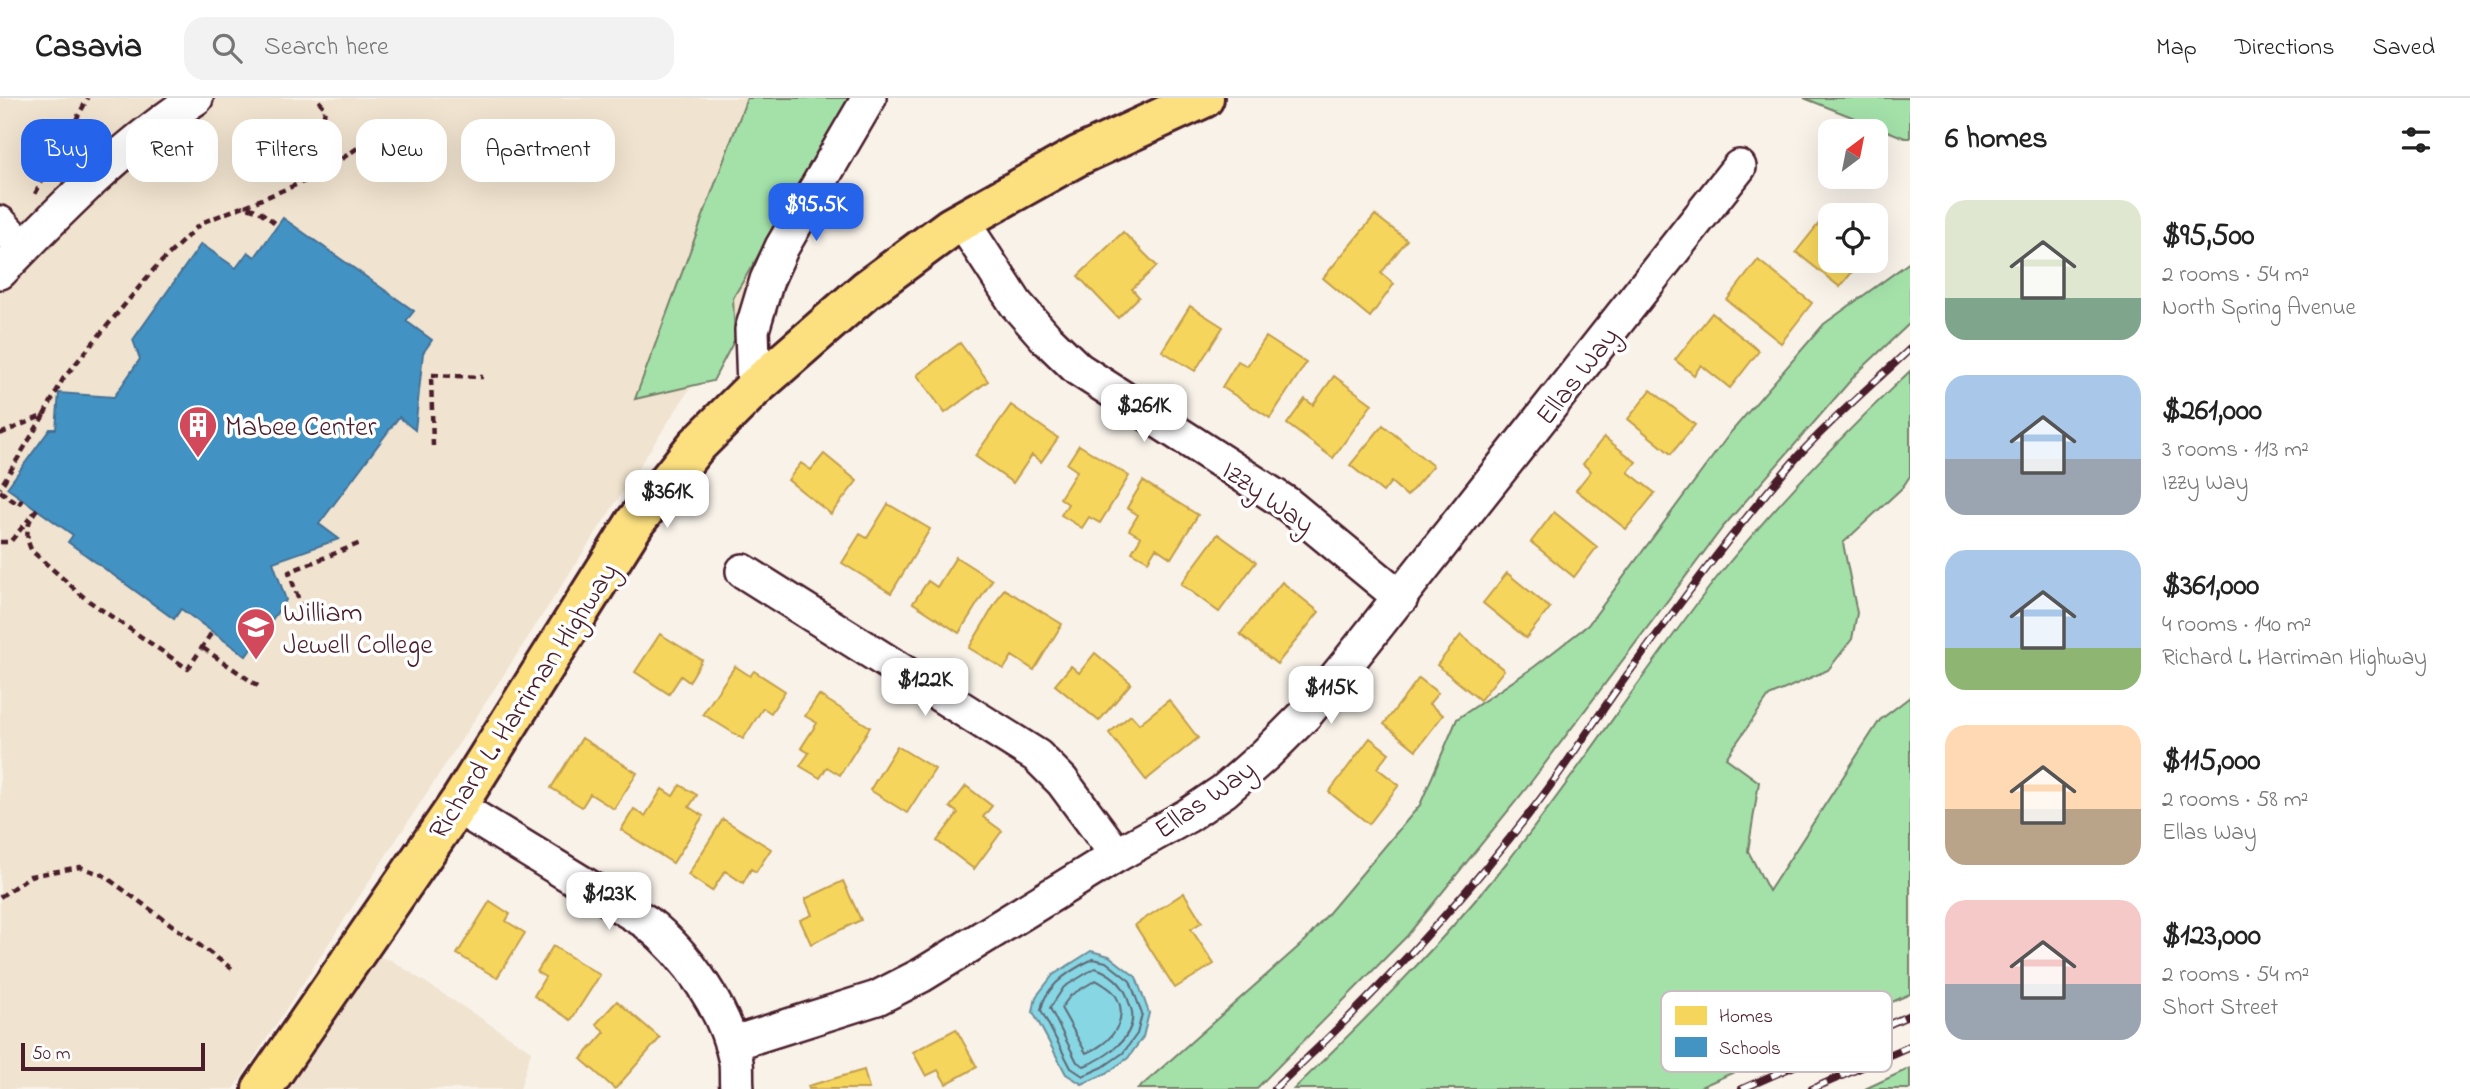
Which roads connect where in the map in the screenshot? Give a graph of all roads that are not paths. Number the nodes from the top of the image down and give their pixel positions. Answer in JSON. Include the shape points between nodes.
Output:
{"nodes":[{"id":1,"x":195,"y":98,"type":"edge"},
{"id":2,"x":869,"y":98,"type":"edge"},
{"id":3,"x":1204,"y":98,"type":"edge"},
{"id":4,"x":1739,"y":167,"type":"dead end"},
{"id":5,"x":962,"y":221,"type":"junction"},
{"id":6,"x":0,"y":223,"type":"edge"},
{"id":7,"x":23,"y":248,"type":"junction"},
{"id":8,"x":0,"y":272,"type":"edge"},
{"id":9,"x":754,"y":388,"type":"junction"},
{"id":10,"x":743,"y":571,"type":"dead end"},
{"id":11,"x":1401,"y":598,"type":"junction"},
{"id":12,"x":456,"y":806,"type":"junction"},
{"id":13,"x":1117,"y":855,"type":"junction"},
{"id":14,"x":730,"y":1044,"type":"junction"},
{"id":15,"x":262,"y":1089,"type":"edge"},
{"id":16,"x":737,"y":1089,"type":"edge"}],
"edges":[{"from":1,"to":7,"type":"street","via":[[82,187]]},
{"from":2,"to":9,"type":"street","via":[[767,279],[752,330]]},
{"from":3,"to":5,"type":"main road","name":"Richard L. Harriman Highway","via":[[1078,156]]},
{"from":4,"to":11,"type":"street","name":"Ellas Way"},
{"from":5,"to":9,"type":"main road","name":"Richard L. Harriman Highway","via":[[866,290]]},
{"from":5,"to":11,"type":"street","name":"Izzy Way","via":[[1017,304],[1078,369],[1286,503]]},
{"from":6,"to":7,"type":"street"},
{"from":7,"to":8,"type":"street"},
{"from":9,"to":12,"type":"main road","name":"Richard L. Harriman Highway","via":[[696,446],[636,522]]},
{"from":10,"to":13,"type":"street","via":[[1037,756]]},
{"from":11,"to":13,"type":"street","name":"Ellas Way","via":[[1306,714],[1266,754],[1224,792]]},
{"from":12,"to":14,"type":"street","via":[[663,936],[693,970],[725,1025]]},
{"from":12,"to":15,"type":"main road","name":"Richard L. Harriman Highway"},
{"from":13,"to":14,"type":"street","name":"Ellas Way","via":[[877,998]]},
{"from":14,"to":16,"type":"street"}]}
